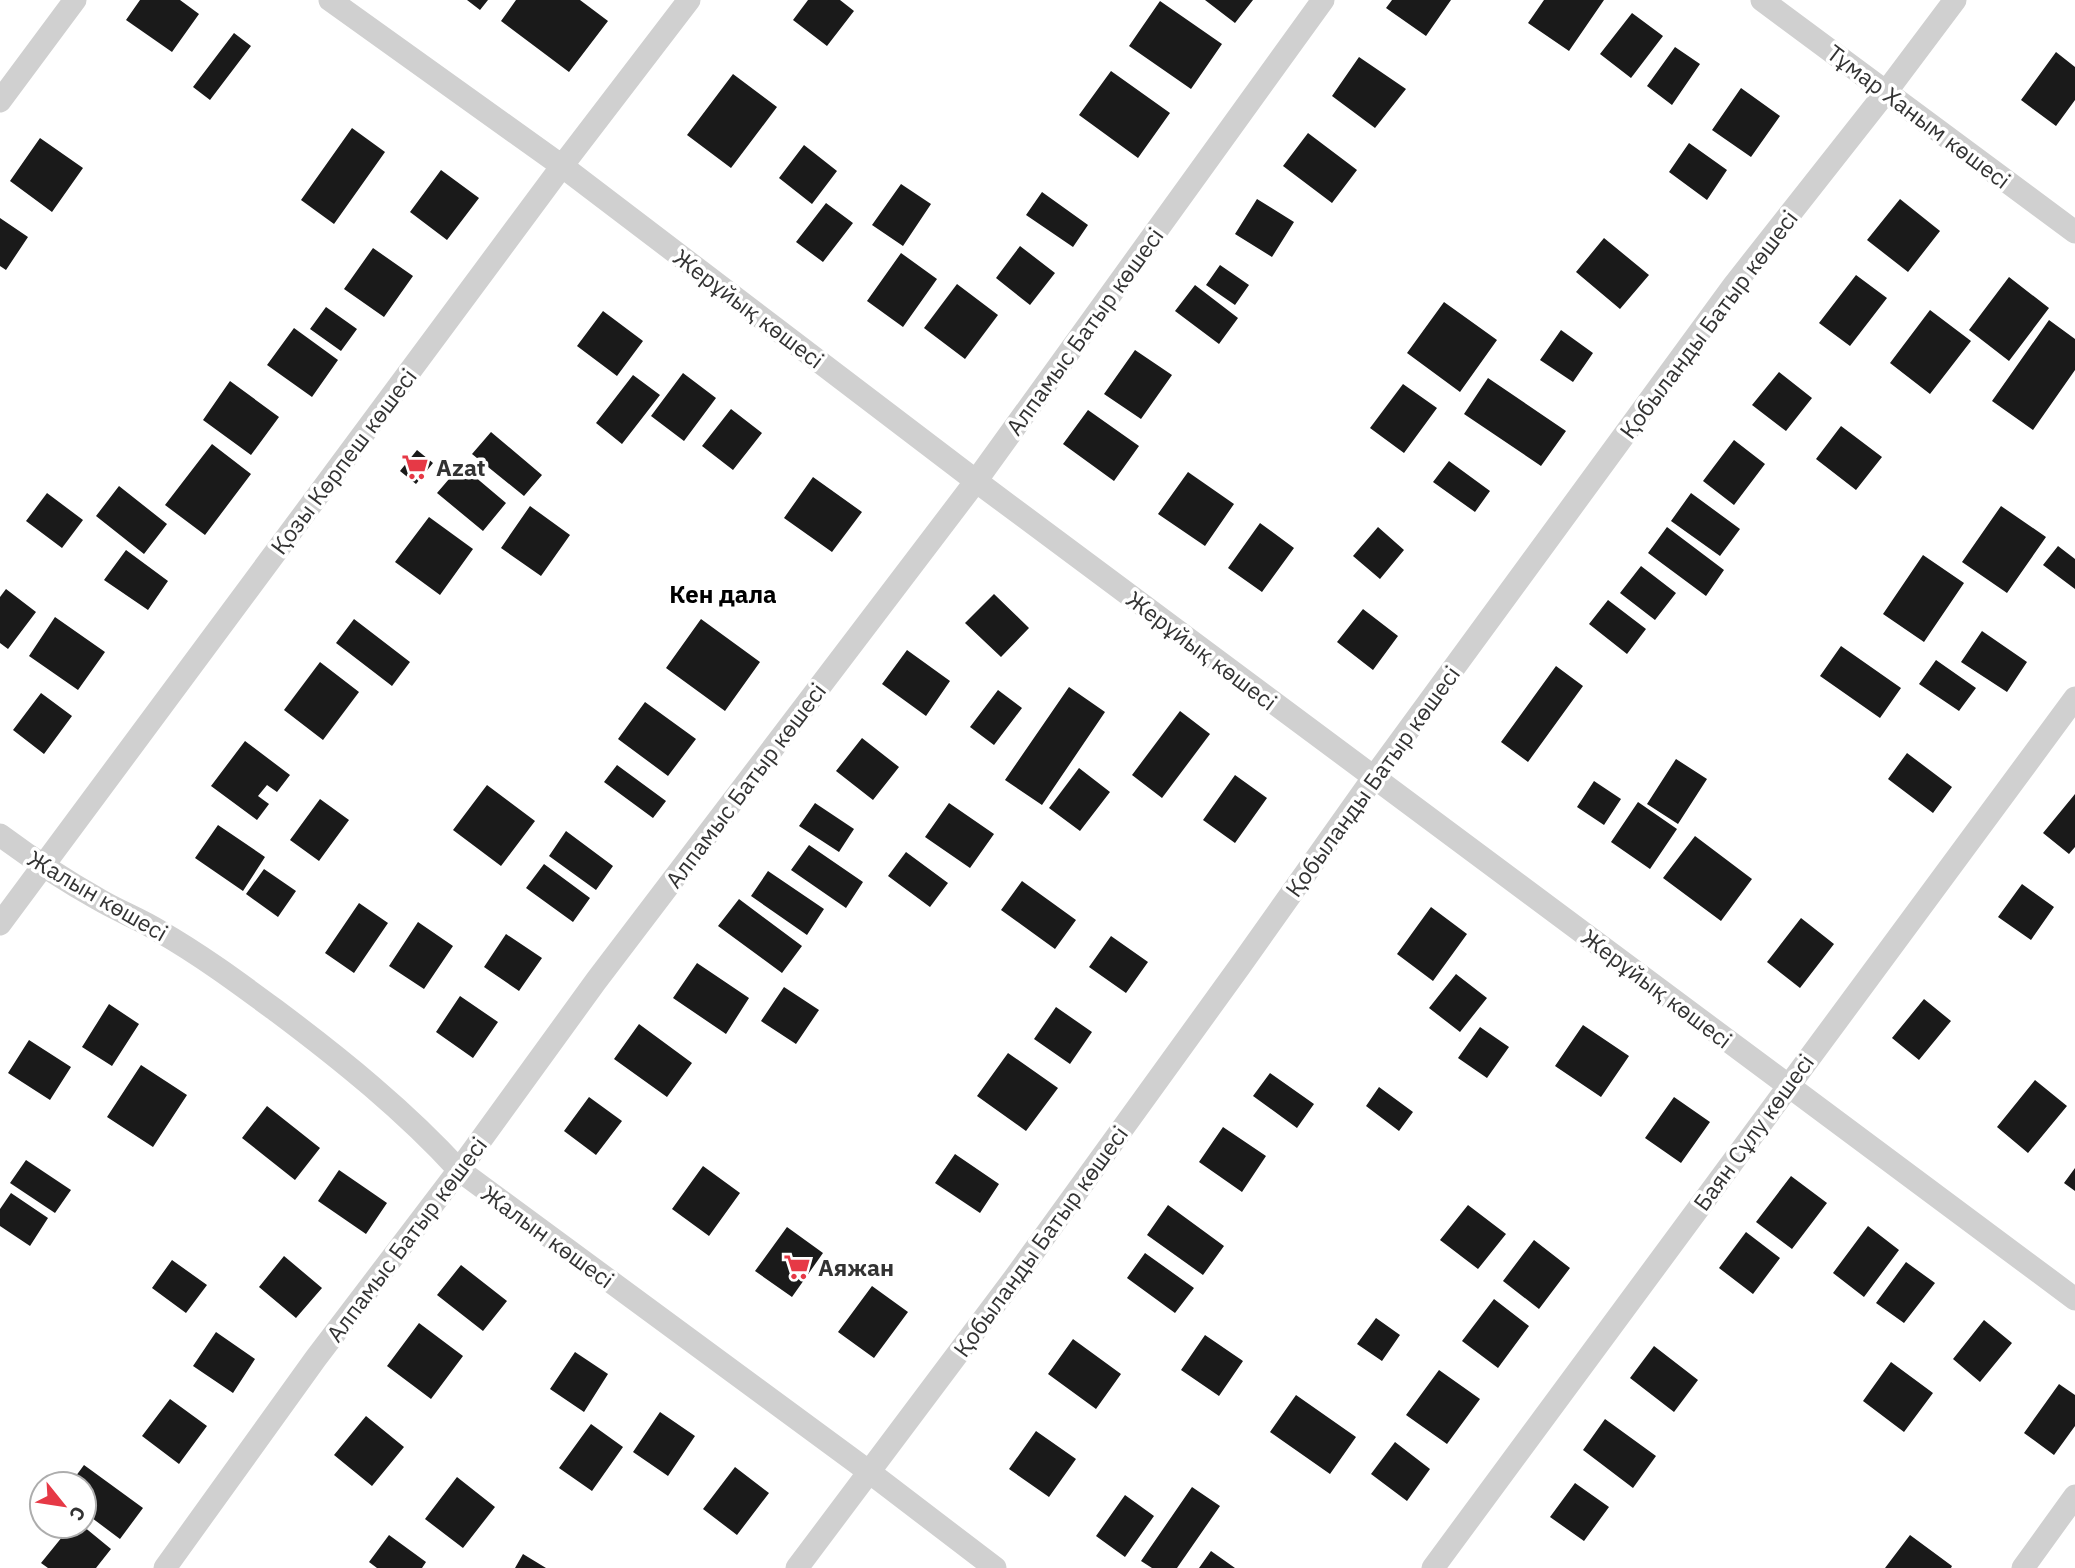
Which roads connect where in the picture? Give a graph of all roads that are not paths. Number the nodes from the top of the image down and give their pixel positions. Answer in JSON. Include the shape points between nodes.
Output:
{"nodes":[{"id":1,"x":75,"y":0,"type":"edge"},
{"id":2,"x":330,"y":0,"type":"edge"},
{"id":3,"x":689,"y":0,"type":"edge"},
{"id":4,"x":1323,"y":0,"type":"edge"},
{"id":5,"x":1762,"y":0,"type":"edge"},
{"id":6,"x":1955,"y":0,"type":"edge"},
{"id":7,"x":1886,"y":92,"type":"junction"},
{"id":8,"x":0,"y":101,"type":"edge"},
{"id":9,"x":562,"y":166,"type":"junction"},
{"id":10,"x":2075,"y":232,"type":"edge"},
{"id":11,"x":976,"y":481,"type":"junction"},
{"id":12,"x":2075,"y":698,"type":"edge"},
{"id":13,"x":1374,"y":777,"type":"junction"},
{"id":14,"x":0,"y":835,"type":"edge"},
{"id":15,"x":44,"y":866,"type":"junction"},
{"id":16,"x":0,"y":924,"type":"edge"},
{"id":17,"x":1788,"y":1085,"type":"junction"},
{"id":18,"x":458,"y":1170,"type":"junction"},
{"id":19,"x":2075,"y":1298,"type":"edge"},
{"id":20,"x":868,"y":1471,"type":"junction"},
{"id":21,"x":2075,"y":1496,"type":"edge"},
{"id":22,"x":165,"y":1568,"type":"edge"},
{"id":23,"x":797,"y":1568,"type":"edge"},
{"id":24,"x":995,"y":1568,"type":"edge"},
{"id":25,"x":1433,"y":1568,"type":"edge"},
{"id":26,"x":2024,"y":1568,"type":"edge"}],
"edges":[{"from":1,"to":8,"type":"street"},
{"from":2,"to":9,"type":"street","name":"Жерұйық көшесі"},
{"from":3,"to":9,"type":"street","name":"Қозы Көрпеш көшесі"},
{"from":4,"to":11,"type":"street","name":"Алпамыс Батыр көшесі"},
{"from":5,"to":7,"type":"street","name":"Тұмар Ханым көшесі"},
{"from":6,"to":7,"type":"street","name":"Қобыланды Батыр көшесі"},
{"from":7,"to":10,"type":"street","name":"Тұмар Ханым көшесі"},
{"from":7,"to":13,"type":"street","name":"Қобыланды Батыр көшесі","via":[[1734,285]]},
{"from":9,"to":11,"type":"street","name":"Жерұйық көшесі"},
{"from":9,"to":15,"type":"street","name":"Қозы Көрпеш көшесі"},
{"from":11,"to":13,"type":"street","name":"Жерұйық көшесі"},
{"from":11,"to":18,"type":"street","name":"Алпамыс Батыр көшесі"},
{"from":12,"to":17,"type":"street","name":"Баян Сұлу көшесі"},
{"from":13,"to":17,"type":"street","name":"Жерұйық көшесі"},
{"from":13,"to":20,"type":"street","name":"Қобыланды Батыр көшесі","via":[[1024,1265]]},
{"from":14,"to":15,"type":"street","name":"Жалын көшесі"},
{"from":15,"to":16,"type":"street","name":"Қозы Көрпеш көшесі"},
{"from":15,"to":18,"type":"street","name":"Жалын көшесі","via":[[158,930],[249,991],[383,1096]]},
{"from":17,"to":19,"type":"street","name":"Жерұйық көшесі"},
{"from":17,"to":25,"type":"street","name":"Баян Сұлу көшесі"},
{"from":18,"to":20,"type":"street","name":"Жалын көшесі"},
{"from":18,"to":22,"type":"street","name":"Алпамыс Батыр көшесі"},
{"from":20,"to":23,"type":"street","name":"Қобыланды Батыр көшесі"},
{"from":20,"to":24,"type":"street","name":"Жалын көшесі"},
{"from":21,"to":26,"type":"street"}]}
